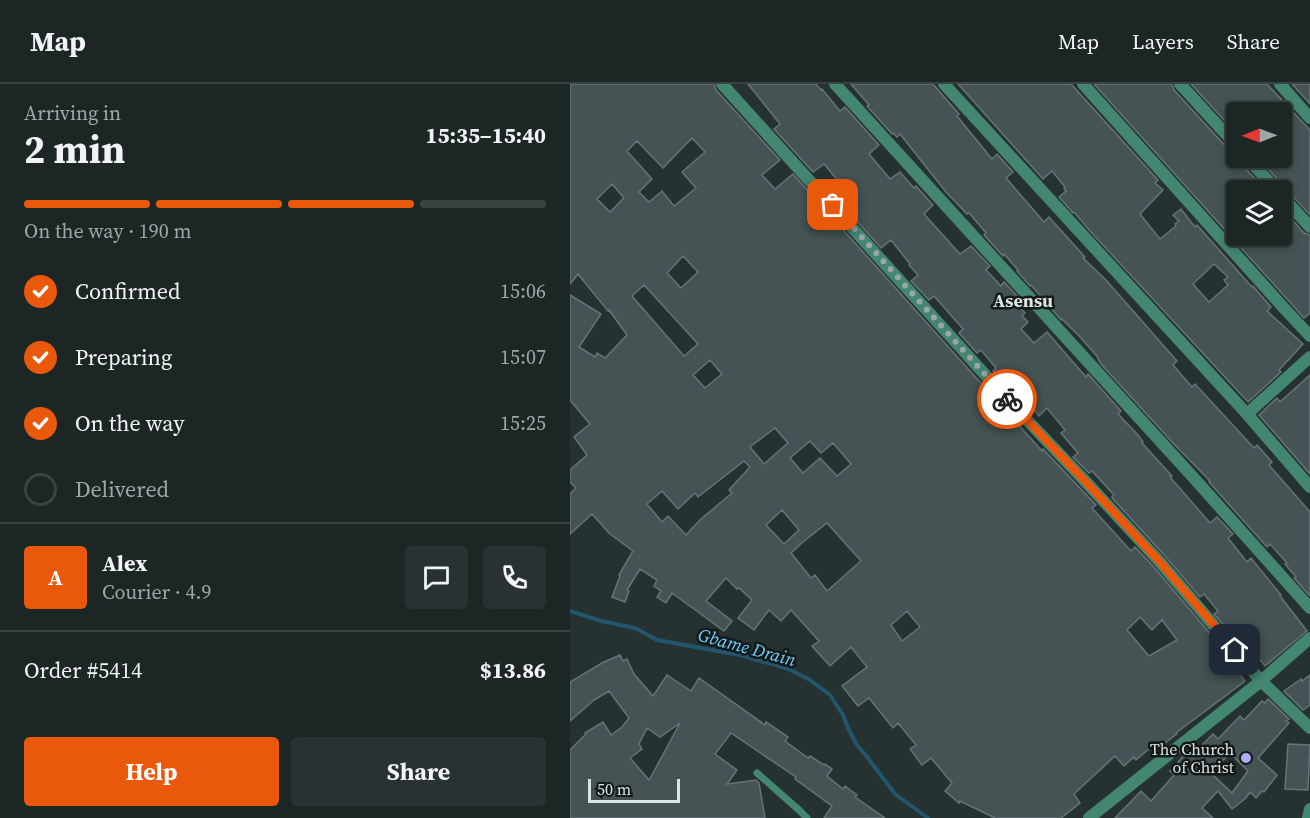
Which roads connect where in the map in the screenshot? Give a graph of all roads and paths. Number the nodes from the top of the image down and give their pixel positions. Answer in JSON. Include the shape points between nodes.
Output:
{"nodes":[{"id":1,"x":722,"y":84,"type":"edge"},
{"id":2,"x":835,"y":84,"type":"edge"},
{"id":3,"x":944,"y":84,"type":"edge"},
{"id":4,"x":1083,"y":84,"type":"edge"},
{"id":5,"x":1180,"y":84,"type":"edge"},
{"id":6,"x":1280,"y":84,"type":"edge"},
{"id":7,"x":1310,"y":117,"type":"edge"},
{"id":8,"x":1226,"y":135,"type":"edge"},
{"id":9,"x":1256,"y":168,"type":"edge"},
{"id":10,"x":1268,"y":180,"type":"edge"},
{"id":11,"x":1292,"y":207,"type":"edge"},
{"id":12,"x":1310,"y":227,"type":"edge"},
{"id":13,"x":1310,"y":336,"type":"edge"},
{"id":14,"x":1310,"y":357,"type":"edge"},
{"id":15,"x":1246,"y":414,"type":"junction"},
{"id":16,"x":1310,"y":487,"type":"edge"},
{"id":17,"x":1310,"y":608,"type":"edge"},
{"id":18,"x":1310,"y":638,"type":"edge"},
{"id":19,"x":1261,"y":681,"type":"junction"},
{"id":20,"x":1310,"y":728,"type":"edge"},
{"id":21,"x":757,"y":773,"type":"dead end"},
{"id":22,"x":1310,"y":809,"type":"edge"},
{"id":23,"x":807,"y":818,"type":"edge"},
{"id":24,"x":1089,"y":818,"type":"edge"},
{"id":25,"x":1308,"y":818,"type":"edge"}],
"edges":[{"from":1,"to":19,"type":"street","via":[[1159,561]]},
{"from":2,"to":17,"type":"street"},
{"from":3,"to":15,"type":"street"},
{"from":4,"to":13,"type":"street"},
{"from":5,"to":8,"type":"street"},
{"from":6,"to":7,"type":"street"},
{"from":9,"to":10,"type":"street"},
{"from":11,"to":12,"type":"street"},
{"from":14,"to":15,"type":"street"},
{"from":15,"to":16,"type":"street"},
{"from":18,"to":19,"type":"street"},
{"from":19,"to":20,"type":"street"},
{"from":19,"to":24,"type":"street"},
{"from":21,"to":23,"type":"lane"},
{"from":22,"to":25,"type":"street"}]}
